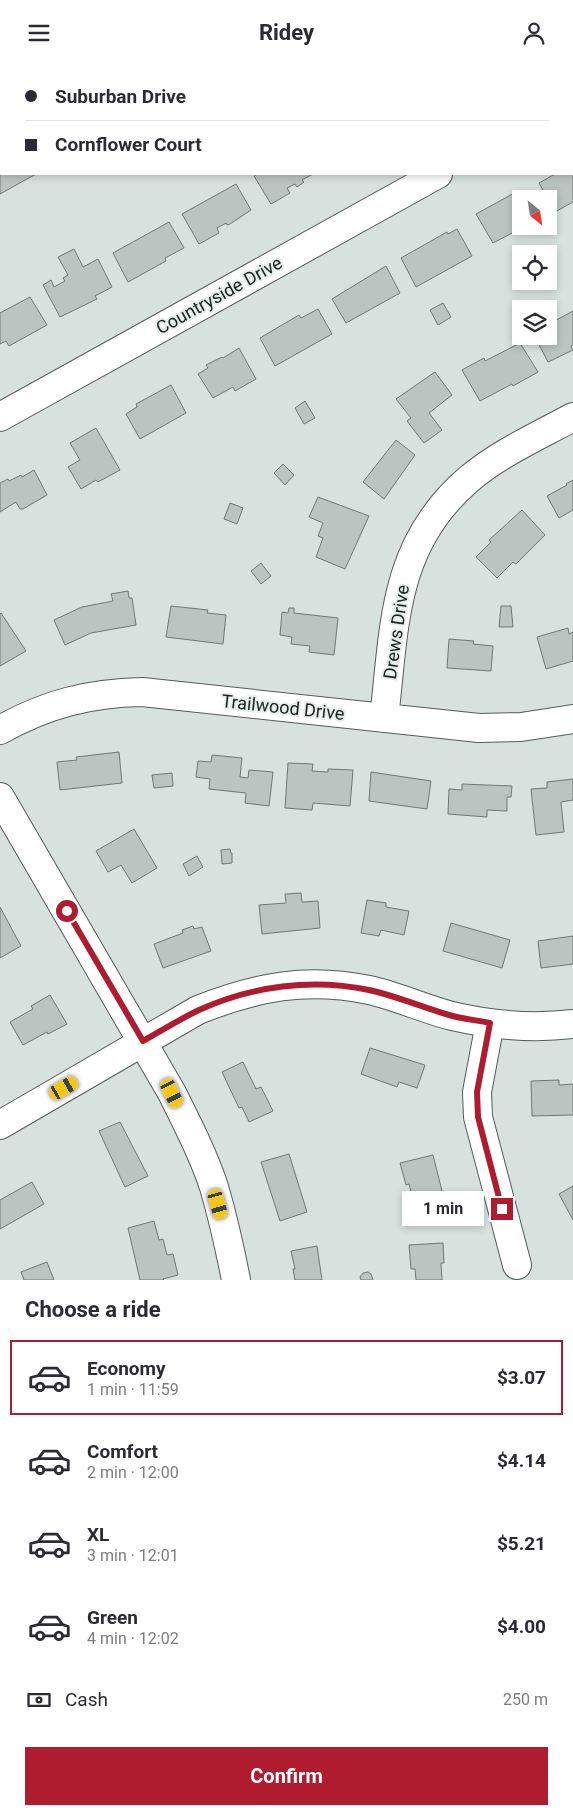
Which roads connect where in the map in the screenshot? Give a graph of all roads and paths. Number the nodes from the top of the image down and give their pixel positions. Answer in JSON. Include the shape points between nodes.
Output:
{"nodes":[{"id":1,"x":436,"y":175,"type":"edge"},
{"id":2,"x":0,"y":417,"type":"edge"},
{"id":3,"x":573,"y":417,"type":"edge"},
{"id":4,"x":384,"y":718,"type":"junction"},
{"id":5,"x":573,"y":719,"type":"edge"},
{"id":6,"x":0,"y":730,"type":"edge"},
{"id":7,"x":0,"y":797,"type":"edge"},
{"id":8,"x":490,"y":1023,"type":"junction"},
{"id":9,"x":573,"y":1023,"type":"edge"},
{"id":10,"x":143,"y":1041,"type":"junction"},
{"id":11,"x":0,"y":1125,"type":"edge"},
{"id":12,"x":517,"y":1265,"type":"dead end"},
{"id":13,"x":236,"y":1280,"type":"edge"}],
"edges":[{"from":1,"to":2,"type":"street","name":"Countryside Drive"},
{"from":3,"to":4,"type":"street","name":"Drews Drive","via":[[500,457],[470,478],[430,521],[404,576],[397,603]]},
{"from":4,"to":5,"type":"street","name":"Trailwood Drive","via":[[479,727],[521,727]]},
{"from":4,"to":6,"type":"street","name":"Trailwood Drive","via":[[159,693],[115,693],[82,697],[46,707]]},
{"from":7,"to":10,"type":"street"},
{"from":8,"to":9,"type":"street","via":[[529,1026]]},
{"from":8,"to":10,"type":"street","via":[[451,1015],[369,990],[300,984],[233,997],[198,1010]]},
{"from":8,"to":12,"type":"street","via":[[477,1092],[478,1117]]},
{"from":10,"to":11,"type":"street"},
{"from":10,"to":13,"type":"street","via":[[201,1154],[226,1232]]}]}
